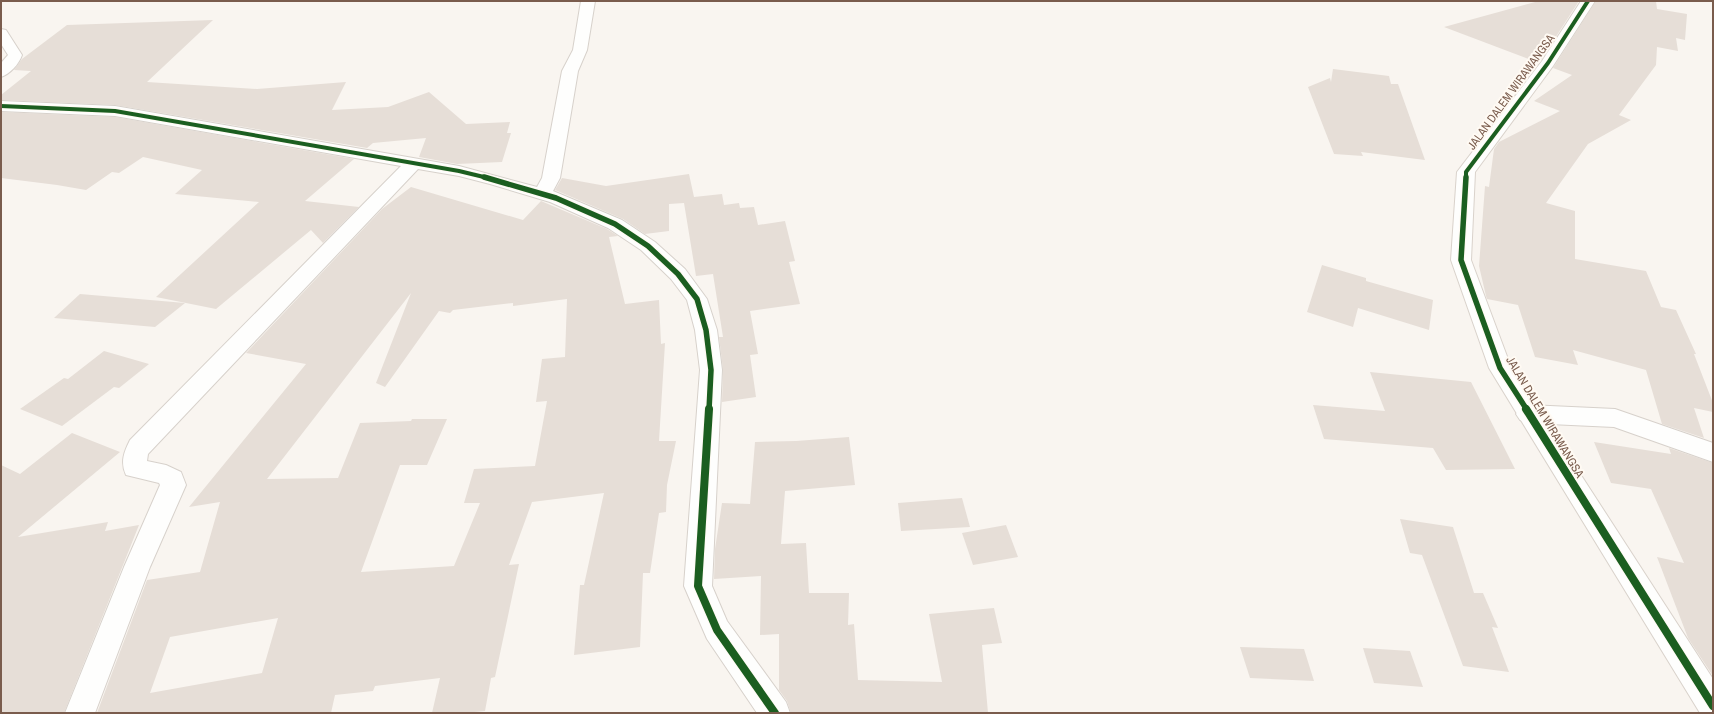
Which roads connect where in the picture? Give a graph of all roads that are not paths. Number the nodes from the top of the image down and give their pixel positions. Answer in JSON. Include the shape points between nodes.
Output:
{"nodes":[{"id":1,"x":588,"y":1,"type":"edge"},
{"id":2,"x":1588,"y":1,"type":"edge"},
{"id":3,"x":1,"y":33,"type":"edge"},
{"id":4,"x":1,"y":72,"type":"edge"},
{"id":5,"x":1,"y":106,"type":"edge"},
{"id":6,"x":414,"y":163,"type":"junction"},
{"id":7,"x":542,"y":194,"type":"junction"},
{"id":8,"x":1528,"y":414,"type":"junction"},
{"id":9,"x":1713,"y":453,"type":"edge"},
{"id":10,"x":1713,"y":706,"type":"edge"},
{"id":11,"x":80,"y":713,"type":"edge"},
{"id":12,"x":775,"y":713,"type":"edge"}],
"edges":[{"from":1,"to":7,"type":"street","via":[[580,50],[570,71],[551,178]]},
{"from":2,"to":8,"type":"street","name":"JALAN DALEM WIRAWANGSA","via":[[1548,63],[1466,172],[1461,260],[1500,368]]},
{"from":3,"to":4,"type":"street","via":[[15,55]]},
{"from":5,"to":6,"type":"street","via":[[115,111]]},
{"from":6,"to":7,"type":"street","via":[[478,175]]},
{"from":6,"to":11,"type":"street","via":[[139,447],[135,454],[134,468],[166,475],[172,479],[173,485],[137,567]]},
{"from":7,"to":12,"type":"street","via":[[615,224],[648,246],[678,274],[697,299],[706,330],[711,370],[698,586],[717,630]]},
{"from":8,"to":9,"type":"street","via":[[1615,418]]},
{"from":8,"to":10,"type":"street","name":"JALAN DALEM WIRAWANGSA"}]}
